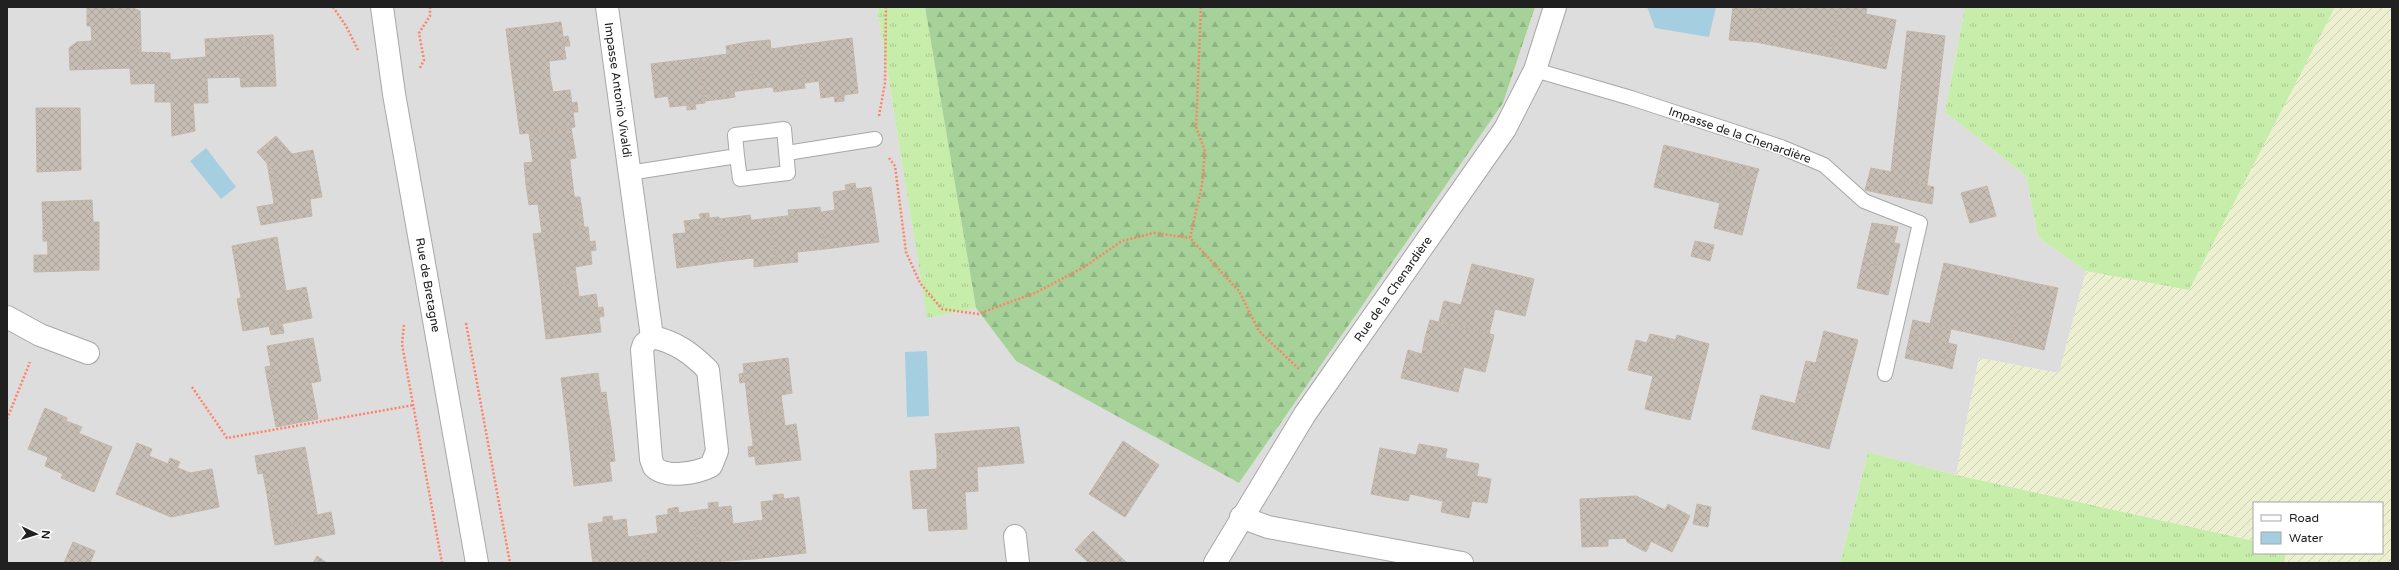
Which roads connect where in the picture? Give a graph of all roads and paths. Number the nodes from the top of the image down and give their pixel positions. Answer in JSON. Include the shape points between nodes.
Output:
{"nodes":[{"id":1,"x":333,"y":7,"type":"edge"},
{"id":2,"x":382,"y":7,"type":"edge"},
{"id":3,"x":430,"y":7,"type":"edge"},
{"id":4,"x":607,"y":7,"type":"edge"},
{"id":5,"x":886,"y":7,"type":"edge"},
{"id":6,"x":1201,"y":7,"type":"edge"},
{"id":7,"x":1555,"y":7,"type":"edge"},
{"id":8,"x":360,"y":52,"type":"dead end"},
{"id":9,"x":420,"y":69,"type":"dead end"},
{"id":10,"x":1535,"y":70,"type":"junction"},
{"id":11,"x":875,"y":139,"type":"junction"},
{"id":12,"x":787,"y":153,"type":"junction"},
{"id":13,"x":737,"y":156,"type":"junction"},
{"id":14,"x":629,"y":173,"type":"junction"},
{"id":15,"x":1190,"y":238,"type":"junction"},
{"id":16,"x":7,"y":317,"type":"edge"},
{"id":17,"x":465,"y":320,"type":"dead end"},
{"id":18,"x":404,"y":322,"type":"dead end"},
{"id":19,"x":40,"y":336,"type":"junction"},
{"id":20,"x":652,"y":337,"type":"junction"},
{"id":21,"x":88,"y":353,"type":"dead end"},
{"id":22,"x":1885,"y":374,"type":"dead end"},
{"id":23,"x":192,"y":387,"type":"dead end"},
{"id":24,"x":1322,"y":391,"type":"junction"},
{"id":25,"x":414,"y":405,"type":"junction"},
{"id":26,"x":7,"y":419,"type":"edge"},
{"id":27,"x":1241,"y":517,"type":"junction"},
{"id":28,"x":1015,"y":536,"type":"dead end"},
{"id":29,"x":442,"y":563,"type":"edge"},
{"id":30,"x":477,"y":563,"type":"edge"},
{"id":31,"x":510,"y":563,"type":"edge"},
{"id":32,"x":1018,"y":563,"type":"edge"},
{"id":33,"x":1215,"y":563,"type":"edge"},
{"id":34,"x":1462,"y":563,"type":"edge"}],
"edges":[{"from":1,"to":8,"type":"path","via":[[346,26],[354,47]]},
{"from":2,"to":30,"type":"street","name":"Rue de Bretagne","via":[[394,94]]},
{"from":3,"to":9,"type":"path","via":[[430,16],[419,33],[424,60]]},
{"from":4,"to":14,"type":"street","name":"Impasse Antonio Vivaldi"},
{"from":5,"to":11,"type":"path","via":[[885,83]]},
{"from":6,"to":15,"type":"path","via":[[1196,127],[1205,151],[1202,185]]},
{"from":7,"to":10,"type":"street","name":"Rue de la Chenardière"},
{"from":10,"to":22,"type":"lane","name":"Impasse de la Chenardière","via":[[1781,147],[1824,165],[1864,201],[1920,223]]},
{"from":10,"to":24,"type":"street","name":"Rue de la Chenardière","via":[[1505,129]]},
{"from":11,"to":12,"type":"lane"},
{"from":11,"to":15,"type":"path","via":[[895,166],[906,252],[920,283],[942,309],[978,314],[1000,306],[1037,292],[1084,267],[1122,241],[1154,233]]},
{"from":12,"to":13,"type":"lane","via":[[788,173],[740,179]]},
{"from":12,"to":13,"type":"lane","via":[[784,129],[735,135]]},
{"from":13,"to":14,"type":"lane","name":"Impasse Antonio Vivaldi"},
{"from":14,"to":20,"type":"street","name":"Impasse Antonio Vivaldi"},
{"from":15,"to":24,"type":"path","via":[[1239,291],[1259,331]]},
{"from":16,"to":19,"type":"street"},
{"from":17,"to":31,"type":"path"},
{"from":18,"to":25,"type":"path","via":[[402,344]]},
{"from":19,"to":21,"type":"street"},
{"from":19,"to":26,"type":"path"},
{"from":20,"to":20,"type":"street","via":[[642,350],[654,467],[667,474],[705,469],[711,466],[716,451],[708,370],[692,354],[669,341]]},
{"from":23,"to":25,"type":"path","via":[[227,438]]},
{"from":24,"to":27,"type":"street","name":"Rue de la Chenardière"},
{"from":25,"to":29,"type":"path"},
{"from":27,"to":33,"type":"street","name":"Rue de la Chenardière"},
{"from":27,"to":34,"type":"street","via":[[1268,527]]},
{"from":28,"to":32,"type":"street"}]}
